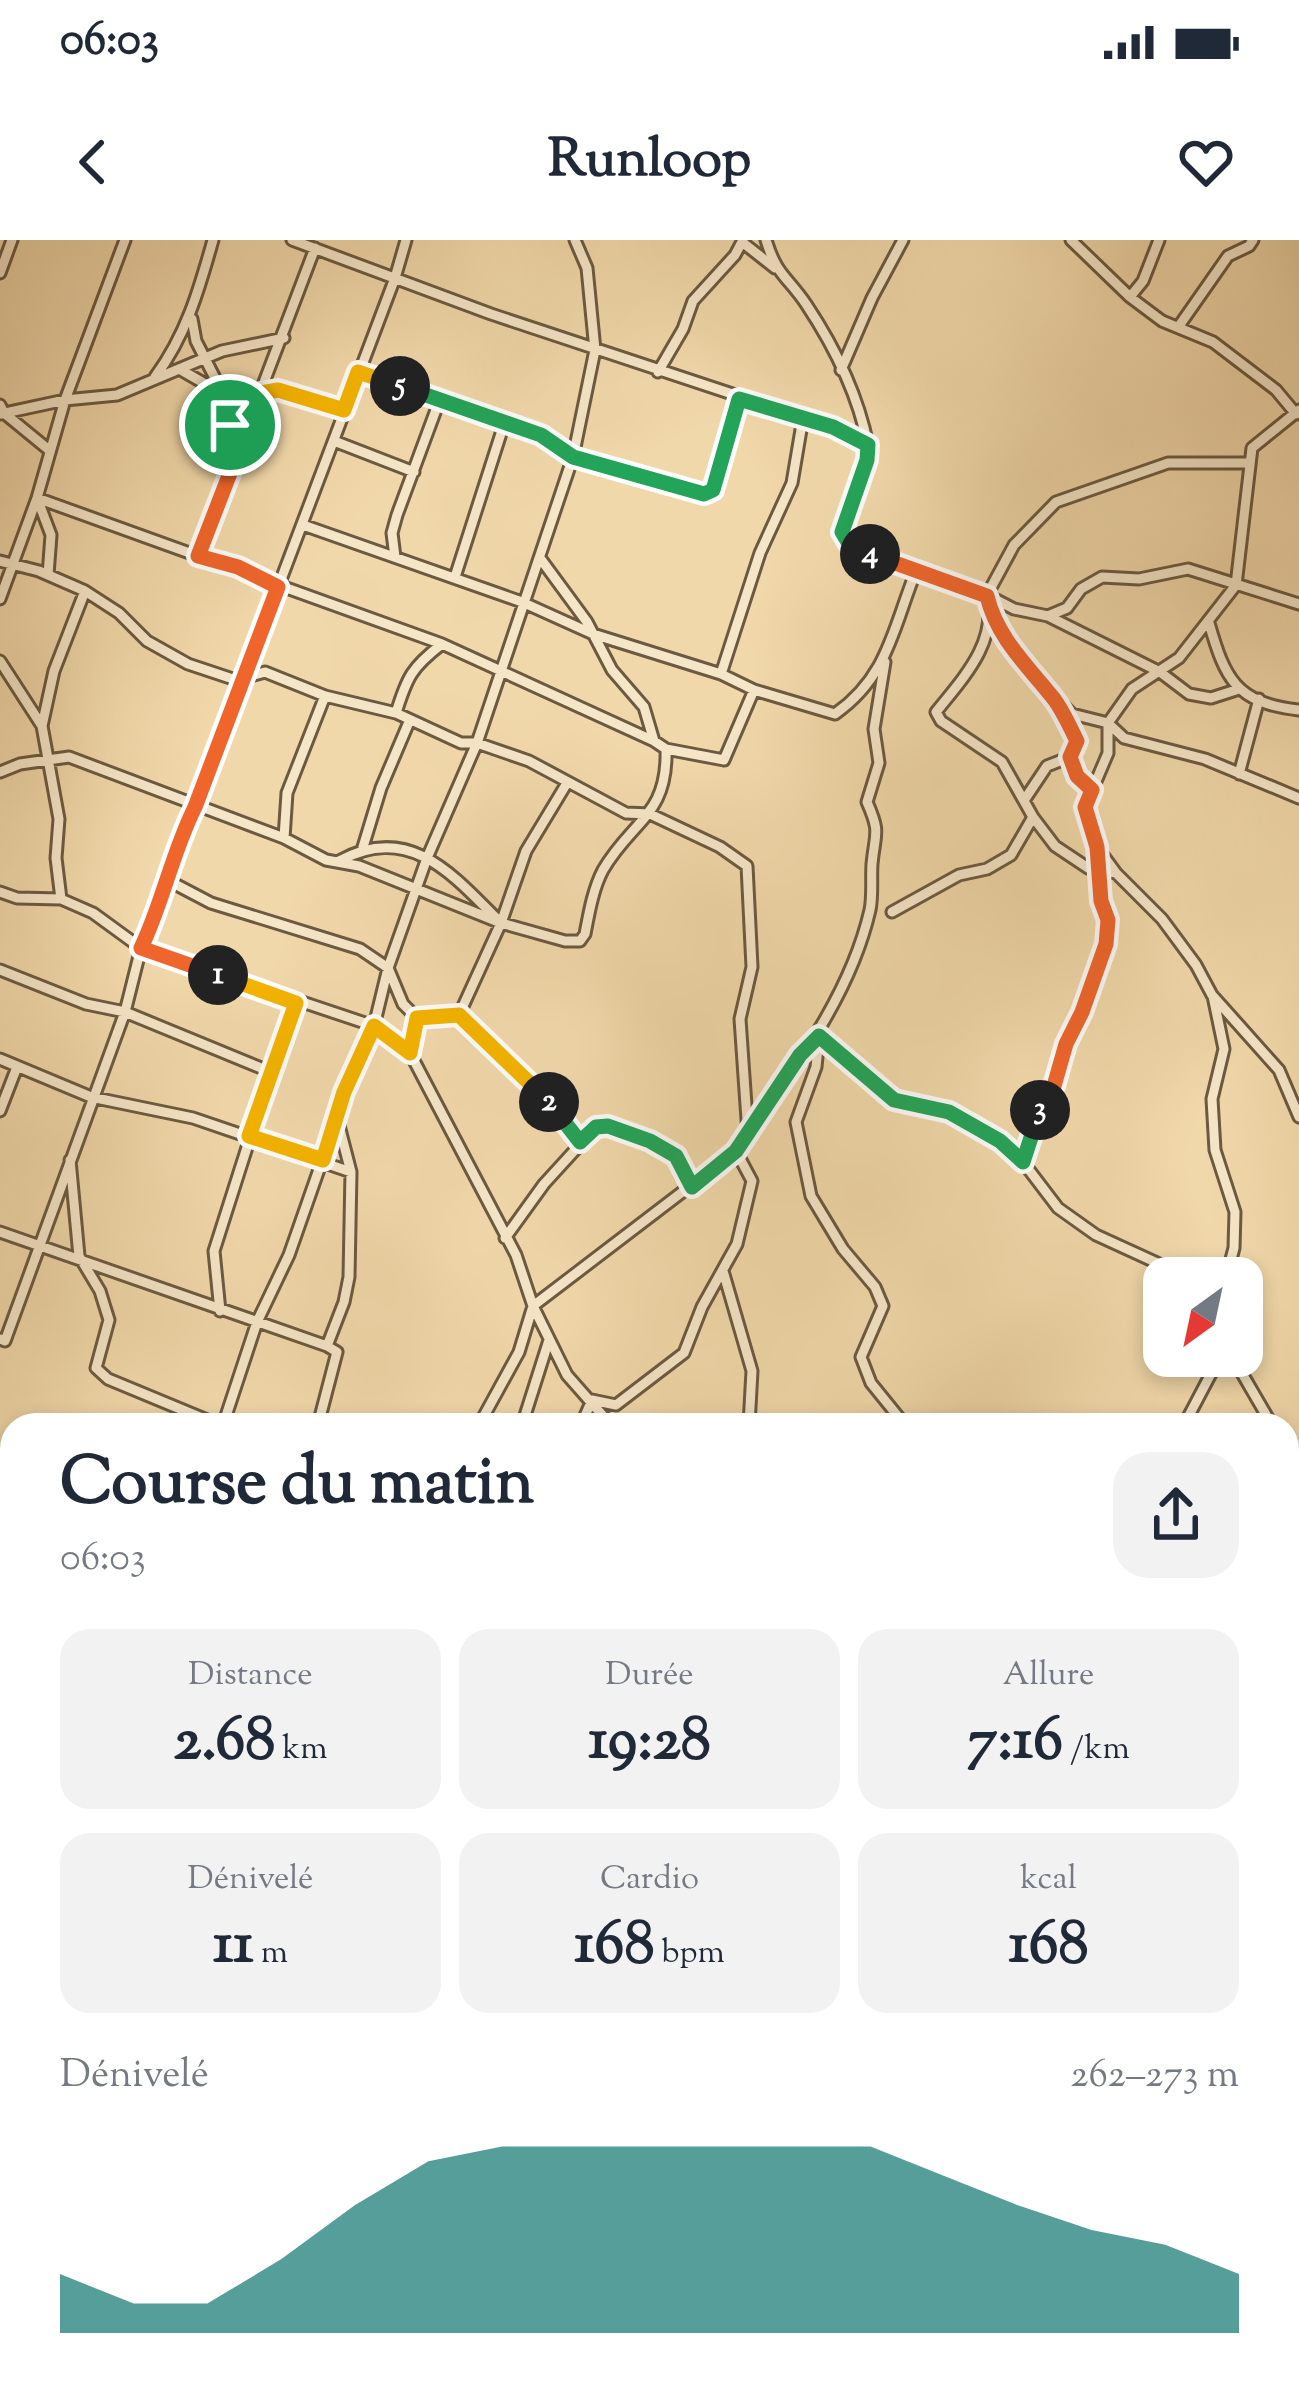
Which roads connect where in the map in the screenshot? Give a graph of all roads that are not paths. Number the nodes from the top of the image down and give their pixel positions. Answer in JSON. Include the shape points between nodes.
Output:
{"nodes":[{"id":1,"x":12,"y":240,"type":"edge"},
{"id":2,"x":125,"y":240,"type":"edge"},
{"id":3,"x":213,"y":240,"type":"edge"},
{"id":4,"x":292,"y":240,"type":"edge"},
{"id":5,"x":406,"y":240,"type":"edge"},
{"id":6,"x":575,"y":240,"type":"edge"},
{"id":7,"x":766,"y":240,"type":"edge"},
{"id":8,"x":903,"y":240,"type":"edge"},
{"id":9,"x":1071,"y":240,"type":"edge"},
{"id":10,"x":1160,"y":240,"type":"edge"},
{"id":11,"x":1253,"y":240,"type":"edge"},
{"id":12,"x":742,"y":241,"type":"edge"},
{"id":13,"x":315,"y":248,"type":"junction"},
{"id":14,"x":775,"y":268,"type":"junction"},
{"id":15,"x":0,"y":273,"type":"edge"},
{"id":16,"x":395,"y":278,"type":"junction"},
{"id":17,"x":1130,"y":297,"type":"junction"},
{"id":18,"x":191,"y":316,"type":"junction"},
{"id":19,"x":1178,"y":326,"type":"junction"},
{"id":20,"x":284,"y":338,"type":"junction"},
{"id":21,"x":595,"y":350,"type":"junction"},
{"id":22,"x":206,"y":358,"type":"junction"},
{"id":23,"x":181,"y":370,"type":"junction"},
{"id":24,"x":841,"y":370,"type":"junction"},
{"id":25,"x":358,"y":372,"type":"junction"},
{"id":26,"x":658,"y":372,"type":"junction"},
{"id":27,"x":155,"y":377,"type":"junction"},
{"id":28,"x":220,"y":388,"type":"junction"},
{"id":29,"x":257,"y":395,"type":"junction"},
{"id":30,"x":440,"y":399,"type":"junction"},
{"id":31,"x":739,"y":399,"type":"junction"},
{"id":32,"x":65,"y":400,"type":"junction"},
{"id":33,"x":344,"y":410,"type":"junction"},
{"id":34,"x":1,"y":411,"type":"edge"},
{"id":35,"x":1297,"y":413,"type":"edge"},
{"id":36,"x":803,"y":418,"type":"junction"},
{"id":37,"x":505,"y":421,"type":"junction"},
{"id":38,"x":334,"y":441,"type":"junction"},
{"id":39,"x":868,"y":445,"type":"junction"},
{"id":40,"x":49,"y":450,"type":"junction"},
{"id":41,"x":237,"y":455,"type":"junction"},
{"id":42,"x":573,"y":457,"type":"junction"},
{"id":43,"x":1248,"y":464,"type":"junction"},
{"id":44,"x":414,"y":472,"type":"junction"},
{"id":45,"x":37,"y":497,"type":"junction"},
{"id":46,"x":303,"y":525,"type":"junction"},
{"id":47,"x":198,"y":556,"type":"junction"},
{"id":48,"x":395,"y":556,"type":"junction"},
{"id":49,"x":540,"y":559,"type":"junction"},
{"id":50,"x":0,"y":561,"type":"edge"},
{"id":51,"x":13,"y":566,"type":"junction"},
{"id":52,"x":916,"y":572,"type":"junction"},
{"id":53,"x":48,"y":575,"type":"junction"},
{"id":54,"x":455,"y":577,"type":"junction"},
{"id":55,"x":1236,"y":585,"type":"junction"},
{"id":56,"x":278,"y":587,"type":"junction"},
{"id":57,"x":85,"y":591,"type":"junction"},
{"id":58,"x":987,"y":596,"type":"junction"},
{"id":59,"x":0,"y":599,"type":"edge"},
{"id":60,"x":522,"y":602,"type":"junction"},
{"id":61,"x":1299,"y":604,"type":"edge"},
{"id":62,"x":1048,"y":616,"type":"junction"},
{"id":63,"x":993,"y":620,"type":"junction"},
{"id":64,"x":1208,"y":622,"type":"junction"},
{"id":65,"x":593,"y":634,"type":"junction"},
{"id":66,"x":442,"y":644,"type":"junction"},
{"id":67,"x":0,"y":661,"type":"edge"},
{"id":68,"x":885,"y":662,"type":"junction"},
{"id":69,"x":501,"y":672,"type":"junction"},
{"id":70,"x":1160,"y":672,"type":"junction"},
{"id":71,"x":722,"y":674,"type":"junction"},
{"id":72,"x":244,"y":677,"type":"junction"},
{"id":73,"x":1239,"y":688,"type":"junction"},
{"id":74,"x":754,"y":690,"type":"junction"},
{"id":75,"x":326,"y":696,"type":"junction"},
{"id":76,"x":1258,"y":699,"type":"junction"},
{"id":77,"x":1057,"y":702,"type":"junction"},
{"id":78,"x":1299,"y":710,"type":"edge"},
{"id":79,"x":396,"y":713,"type":"junction"},
{"id":80,"x":409,"y":722,"type":"junction"},
{"id":81,"x":1108,"y":723,"type":"junction"},
{"id":82,"x":42,"y":726,"type":"junction"},
{"id":83,"x":654,"y":742,"type":"junction"},
{"id":84,"x":476,"y":743,"type":"junction"},
{"id":85,"x":666,"y":749,"type":"junction"},
{"id":86,"x":1070,"y":757,"type":"junction"},
{"id":87,"x":46,"y":759,"type":"junction"},
{"id":88,"x":0,"y":772,"type":"edge"},
{"id":89,"x":1239,"y":774,"type":"junction"},
{"id":90,"x":567,"y":783,"type":"junction"},
{"id":91,"x":1092,"y":790,"type":"junction"},
{"id":92,"x":1299,"y":798,"type":"edge"},
{"id":93,"x":1024,"y":800,"type":"junction"},
{"id":94,"x":195,"y":807,"type":"junction"},
{"id":95,"x":650,"y":814,"type":"junction"},
{"id":96,"x":1033,"y":817,"type":"junction"},
{"id":97,"x":284,"y":838,"type":"junction"},
{"id":98,"x":364,"y":847,"type":"junction"},
{"id":99,"x":1097,"y":847,"type":"junction"},
{"id":100,"x":427,"y":858,"type":"junction"},
{"id":101,"x":338,"y":861,"type":"junction"},
{"id":102,"x":1100,"y":870,"type":"junction"},
{"id":103,"x":1116,"y":873,"type":"junction"},
{"id":104,"x":170,"y":881,"type":"junction"},
{"id":105,"x":418,"y":890,"type":"junction"},
{"id":106,"x":0,"y":892,"type":"edge"},
{"id":107,"x":61,"y":899,"type":"junction"},
{"id":108,"x":892,"y":912,"type":"dead end"},
{"id":109,"x":501,"y":923,"type":"junction"},
{"id":110,"x":141,"y":948,"type":"junction"},
{"id":111,"x":388,"y":968,"type":"junction"},
{"id":112,"x":0,"y":970,"type":"edge"},
{"id":113,"x":1212,"y":995,"type":"junction"},
{"id":114,"x":296,"y":1003,"type":"junction"},
{"id":115,"x":125,"y":1012,"type":"junction"},
{"id":116,"x":459,"y":1015,"type":"junction"},
{"id":117,"x":417,"y":1018,"type":"junction"},
{"id":118,"x":374,"y":1026,"type":"junction"},
{"id":119,"x":819,"y":1036,"type":"junction"},
{"id":120,"x":410,"y":1053,"type":"junction"},
{"id":121,"x":0,"y":1059,"type":"edge"},
{"id":122,"x":17,"y":1066,"type":"junction"},
{"id":123,"x":271,"y":1072,"type":"junction"},
{"id":124,"x":92,"y":1097,"type":"junction"},
{"id":125,"x":1297,"y":1103,"type":"edge"},
{"id":126,"x":0,"y":1111,"type":"edge"},
{"id":127,"x":1299,"y":1117,"type":"edge"},
{"id":128,"x":337,"y":1118,"type":"junction"},
{"id":129,"x":748,"y":1134,"type":"junction"},
{"id":130,"x":249,"y":1136,"type":"junction"},
{"id":131,"x":580,"y":1142,"type":"junction"},
{"id":132,"x":736,"y":1151,"type":"junction"},
{"id":133,"x":70,"y":1156,"type":"junction"},
{"id":134,"x":323,"y":1160,"type":"junction"},
{"id":135,"x":1023,"y":1162,"type":"junction"},
{"id":136,"x":352,"y":1172,"type":"junction"},
{"id":137,"x":692,"y":1187,"type":"junction"},
{"id":138,"x":0,"y":1232,"type":"edge"},
{"id":139,"x":506,"y":1238,"type":"junction"},
{"id":140,"x":37,"y":1247,"type":"junction"},
{"id":141,"x":79,"y":1256,"type":"junction"},
{"id":142,"x":1144,"y":1257,"type":"edge"},
{"id":143,"x":1232,"y":1257,"type":"edge"},
{"id":144,"x":723,"y":1270,"type":"junction"},
{"id":145,"x":533,"y":1306,"type":"junction"},
{"id":146,"x":220,"y":1310,"type":"junction"},
{"id":147,"x":256,"y":1322,"type":"junction"},
{"id":148,"x":3,"y":1340,"type":"edge"},
{"id":149,"x":549,"y":1340,"type":"junction"},
{"id":150,"x":327,"y":1346,"type":"junction"},
{"id":151,"x":0,"y":1354,"type":"edge"},
{"id":152,"x":1209,"y":1377,"type":"edge"},
{"id":153,"x":1245,"y":1377,"type":"edge"},
{"id":154,"x":592,"y":1400,"type":"junction"},
{"id":155,"x":192,"y":1413,"type":"edge"},
{"id":156,"x":225,"y":1413,"type":"edge"},
{"id":157,"x":321,"y":1413,"type":"edge"},
{"id":158,"x":486,"y":1413,"type":"edge"},
{"id":159,"x":526,"y":1413,"type":"edge"},
{"id":160,"x":586,"y":1413,"type":"edge"},
{"id":161,"x":602,"y":1413,"type":"edge"},
{"id":162,"x":750,"y":1413,"type":"edge"},
{"id":163,"x":895,"y":1413,"type":"edge"},
{"id":164,"x":1190,"y":1413,"type":"edge"},
{"id":165,"x":1265,"y":1413,"type":"edge"}],
"edges":[{"from":1,"to":15,"type":"street"},
{"from":2,"to":32,"type":"street"},
{"from":3,"to":18,"type":"street"},
{"from":4,"to":13,"type":"street"},
{"from":5,"to":16,"type":"street"},
{"from":6,"to":21,"type":"street","via":[[587,268]]},
{"from":7,"to":14,"type":"street"},
{"from":8,"to":24,"type":"street"},
{"from":9,"to":17,"type":"street"},
{"from":10,"to":17,"type":"street"},
{"from":11,"to":19,"type":"street","via":[[1228,256]]},
{"from":12,"to":14,"type":"street"},
{"from":12,"to":26,"type":"street","via":[[693,301]]},
{"from":13,"to":16,"type":"street"},
{"from":13,"to":20,"type":"street"},
{"from":14,"to":24,"type":"street","via":[[803,300]]},
{"from":16,"to":21,"type":"street"},
{"from":16,"to":25,"type":"street"},
{"from":17,"to":19,"type":"street"},
{"from":18,"to":22,"type":"street"},
{"from":18,"to":27,"type":"street"},
{"from":19,"to":35,"type":"street","via":[[1213,342]]},
{"from":20,"to":22,"type":"street"},
{"from":20,"to":29,"type":"street"},
{"from":21,"to":26,"type":"street"},
{"from":21,"to":42,"type":"street"},
{"from":22,"to":23,"type":"street"},
{"from":22,"to":28,"type":"street"},
{"from":23,"to":27,"type":"street"},
{"from":23,"to":28,"type":"street"},
{"from":24,"to":39,"type":"street"},
{"from":25,"to":30,"type":"street"},
{"from":25,"to":33,"type":"street"},
{"from":26,"to":31,"type":"street"},
{"from":27,"to":32,"type":"street","via":[[117,395]]},
{"from":28,"to":29,"type":"street"},
{"from":28,"to":41,"type":"street"},
{"from":29,"to":33,"type":"street","via":[[278,390]]},
{"from":29,"to":41,"type":"street"},
{"from":30,"to":37,"type":"street"},
{"from":30,"to":44,"type":"street"},
{"from":31,"to":36,"type":"street"},
{"from":31,"to":42,"type":"street","via":[[713,490],[704,494]]},
{"from":32,"to":34,"type":"street"},
{"from":32,"to":40,"type":"street"},
{"from":33,"to":38,"type":"street"},
{"from":34,"to":40,"type":"street"},
{"from":35,"to":43,"type":"street","via":[[1252,448]]},
{"from":36,"to":39,"type":"street"},
{"from":36,"to":71,"type":"street","via":[[792,483],[754,569]]},
{"from":37,"to":42,"type":"street"},
{"from":37,"to":54,"type":"street"},
{"from":38,"to":44,"type":"street"},
{"from":38,"to":46,"type":"street"},
{"from":39,"to":52,"type":"street","via":[[842,532],[860,550]]},
{"from":40,"to":45,"type":"street"},
{"from":41,"to":47,"type":"street"},
{"from":42,"to":49,"type":"street"},
{"from":43,"to":55,"type":"street"},
{"from":43,"to":58,"type":"street","via":[[1168,463],[1056,502],[1014,545]]},
{"from":44,"to":48,"type":"street","via":[[392,532]]},
{"from":45,"to":47,"type":"street"},
{"from":45,"to":51,"type":"street"},
{"from":45,"to":53,"type":"street","via":[[51,535]]},
{"from":46,"to":48,"type":"street"},
{"from":46,"to":56,"type":"street"},
{"from":47,"to":56,"type":"street"},
{"from":48,"to":54,"type":"street"},
{"from":49,"to":60,"type":"street"},
{"from":49,"to":65,"type":"street"},
{"from":50,"to":51,"type":"street"},
{"from":51,"to":53,"type":"street"},
{"from":51,"to":59,"type":"street"},
{"from":52,"to":58,"type":"street"},
{"from":52,"to":68,"type":"street"},
{"from":53,"to":57,"type":"street"},
{"from":54,"to":60,"type":"street"},
{"from":55,"to":61,"type":"street"},
{"from":55,"to":62,"type":"street","via":[[1188,568],[1102,577]]},
{"from":55,"to":64,"type":"street"},
{"from":56,"to":66,"type":"street"},
{"from":56,"to":72,"type":"street"},
{"from":57,"to":72,"type":"street","via":[[188,664]]},
{"from":57,"to":82,"type":"street"},
{"from":58,"to":62,"type":"street"},
{"from":58,"to":63,"type":"street"},
{"from":60,"to":65,"type":"street"},
{"from":60,"to":69,"type":"street"},
{"from":62,"to":70,"type":"street"},
{"from":63,"to":77,"type":"street"},
{"from":63,"to":93,"type":"street","via":[[972,667],[936,712],[1003,762]]},
{"from":64,"to":70,"type":"street"},
{"from":64,"to":73,"type":"street","via":[[1223,673]]},
{"from":65,"to":71,"type":"street"},
{"from":65,"to":83,"type":"street","via":[[644,707]]},
{"from":66,"to":69,"type":"street"},
{"from":66,"to":79,"type":"street","via":[[407,678]]},
{"from":67,"to":82,"type":"street"},
{"from":68,"to":74,"type":"street","via":[[835,714]]},
{"from":68,"to":119,"type":"street","via":[[874,729],[879,763],[867,802],[879,828],[870,909]]},
{"from":69,"to":83,"type":"street"},
{"from":69,"to":84,"type":"street"},
{"from":70,"to":73,"type":"street","via":[[1189,694],[1211,698]]},
{"from":70,"to":81,"type":"street","via":[[1132,689]]},
{"from":71,"to":74,"type":"street"},
{"from":72,"to":75,"type":"street","via":[[265,672]]},
{"from":72,"to":94,"type":"street"},
{"from":73,"to":76,"type":"street"},
{"from":74,"to":85,"type":"street","via":[[724,760]]},
{"from":75,"to":79,"type":"street"},
{"from":75,"to":97,"type":"street","via":[[287,793]]},
{"from":76,"to":78,"type":"street"},
{"from":76,"to":89,"type":"street"},
{"from":77,"to":81,"type":"street"},
{"from":77,"to":86,"type":"street","via":[[1077,741]]},
{"from":79,"to":80,"type":"street"},
{"from":80,"to":84,"type":"street"},
{"from":80,"to":98,"type":"street"},
{"from":81,"to":89,"type":"street","via":[[1124,737]]},
{"from":81,"to":91,"type":"street","via":[[1108,753]]},
{"from":82,"to":87,"type":"street"},
{"from":83,"to":85,"type":"street"},
{"from":84,"to":90,"type":"street"},
{"from":84,"to":100,"type":"street"},
{"from":85,"to":95,"type":"street","via":[[667,781]]},
{"from":86,"to":91,"type":"street"},
{"from":86,"to":93,"type":"street","via":[[1046,766]]},
{"from":87,"to":88,"type":"street"},
{"from":87,"to":94,"type":"street","via":[[69,757]]},
{"from":87,"to":107,"type":"street","via":[[59,819]]},
{"from":89,"to":92,"type":"street"},
{"from":90,"to":95,"type":"street","via":[[626,813]]},
{"from":90,"to":109,"type":"street","via":[[526,850]]},
{"from":91,"to":99,"type":"street","via":[[1085,807]]},
{"from":93,"to":96,"type":"street"},
{"from":94,"to":97,"type":"street"},
{"from":94,"to":104,"type":"street"},
{"from":95,"to":109,"type":"street","via":[[601,874],[580,941]]},
{"from":95,"to":129,"type":"street","via":[[747,866],[752,968],[740,1019]]},
{"from":96,"to":102,"type":"street","via":[[1055,846]]},
{"from":96,"to":108,"type":"street","via":[[1010,855]]},
{"from":97,"to":101,"type":"street"},
{"from":98,"to":100,"type":"street","via":[[389,844]]},
{"from":98,"to":101,"type":"street"},
{"from":99,"to":102,"type":"street"},
{"from":99,"to":103,"type":"street"},
{"from":100,"to":105,"type":"street"},
{"from":100,"to":109,"type":"street"},
{"from":101,"to":105,"type":"street"},
{"from":102,"to":103,"type":"street"},
{"from":102,"to":135,"type":"street","via":[[1106,944]]},
{"from":103,"to":113,"type":"street","via":[[1162,919]]},
{"from":104,"to":110,"type":"street"},
{"from":104,"to":111,"type":"street","via":[[211,903],[360,949]]},
{"from":105,"to":109,"type":"street"},
{"from":105,"to":111,"type":"street"},
{"from":106,"to":107,"type":"street"},
{"from":107,"to":110,"type":"street"},
{"from":109,"to":116,"type":"street"},
{"from":110,"to":114,"type":"street"},
{"from":110,"to":115,"type":"street"},
{"from":111,"to":117,"type":"street"},
{"from":111,"to":118,"type":"street"},
{"from":112,"to":115,"type":"street"},
{"from":113,"to":125,"type":"street","via":[[1280,1070]]},
{"from":113,"to":143,"type":"street","via":[[1224,1049],[1212,1100],[1216,1150],[1235,1212]]},
{"from":114,"to":118,"type":"street"},
{"from":114,"to":123,"type":"street"},
{"from":115,"to":123,"type":"street"},
{"from":115,"to":124,"type":"street"},
{"from":116,"to":117,"type":"street"},
{"from":116,"to":131,"type":"street"},
{"from":117,"to":120,"type":"street"},
{"from":118,"to":120,"type":"street"},
{"from":118,"to":128,"type":"street"},
{"from":119,"to":129,"type":"street"},
{"from":119,"to":135,"type":"street","via":[[894,1100],[949,1112]]},
{"from":119,"to":163,"type":"street","via":[[796,1122],[811,1196],[883,1306],[862,1357]]},
{"from":120,"to":139,"type":"street"},
{"from":121,"to":122,"type":"street"},
{"from":122,"to":124,"type":"street"},
{"from":122,"to":126,"type":"street"},
{"from":123,"to":130,"type":"street"},
{"from":124,"to":130,"type":"street"},
{"from":124,"to":133,"type":"street"},
{"from":125,"to":127,"type":"street"},
{"from":128,"to":134,"type":"street"},
{"from":128,"to":136,"type":"street"},
{"from":129,"to":132,"type":"street"},
{"from":130,"to":134,"type":"street"},
{"from":130,"to":146,"type":"street","via":[[214,1251]]},
{"from":131,"to":137,"type":"street","via":[[608,1126],[650,1141],[676,1156]]},
{"from":131,"to":139,"type":"street"},
{"from":132,"to":137,"type":"street"},
{"from":132,"to":144,"type":"street","via":[[752,1181]]},
{"from":133,"to":140,"type":"street"},
{"from":133,"to":141,"type":"street"},
{"from":134,"to":136,"type":"street"},
{"from":134,"to":147,"type":"street"},
{"from":135,"to":142,"type":"street","via":[[1070,1218]]},
{"from":136,"to":150,"type":"street","via":[[349,1277]]},
{"from":137,"to":145,"type":"street"},
{"from":138,"to":140,"type":"street"},
{"from":139,"to":145,"type":"street"},
{"from":140,"to":141,"type":"street"},
{"from":140,"to":148,"type":"street"},
{"from":141,"to":146,"type":"street"},
{"from":141,"to":155,"type":"street","via":[[109,1320],[96,1368]]},
{"from":144,"to":154,"type":"street","via":[[683,1353],[616,1405]]},
{"from":144,"to":162,"type":"street","via":[[752,1370]]},
{"from":145,"to":149,"type":"street"},
{"from":145,"to":158,"type":"street"},
{"from":146,"to":147,"type":"street"},
{"from":147,"to":150,"type":"street"},
{"from":147,"to":156,"type":"street"},
{"from":148,"to":151,"type":"street"},
{"from":149,"to":154,"type":"street"},
{"from":149,"to":159,"type":"street"},
{"from":150,"to":157,"type":"street","via":[[337,1352]]},
{"from":152,"to":164,"type":"street"},
{"from":153,"to":165,"type":"street"},
{"from":154,"to":160,"type":"street"},
{"from":154,"to":161,"type":"street"}]}
